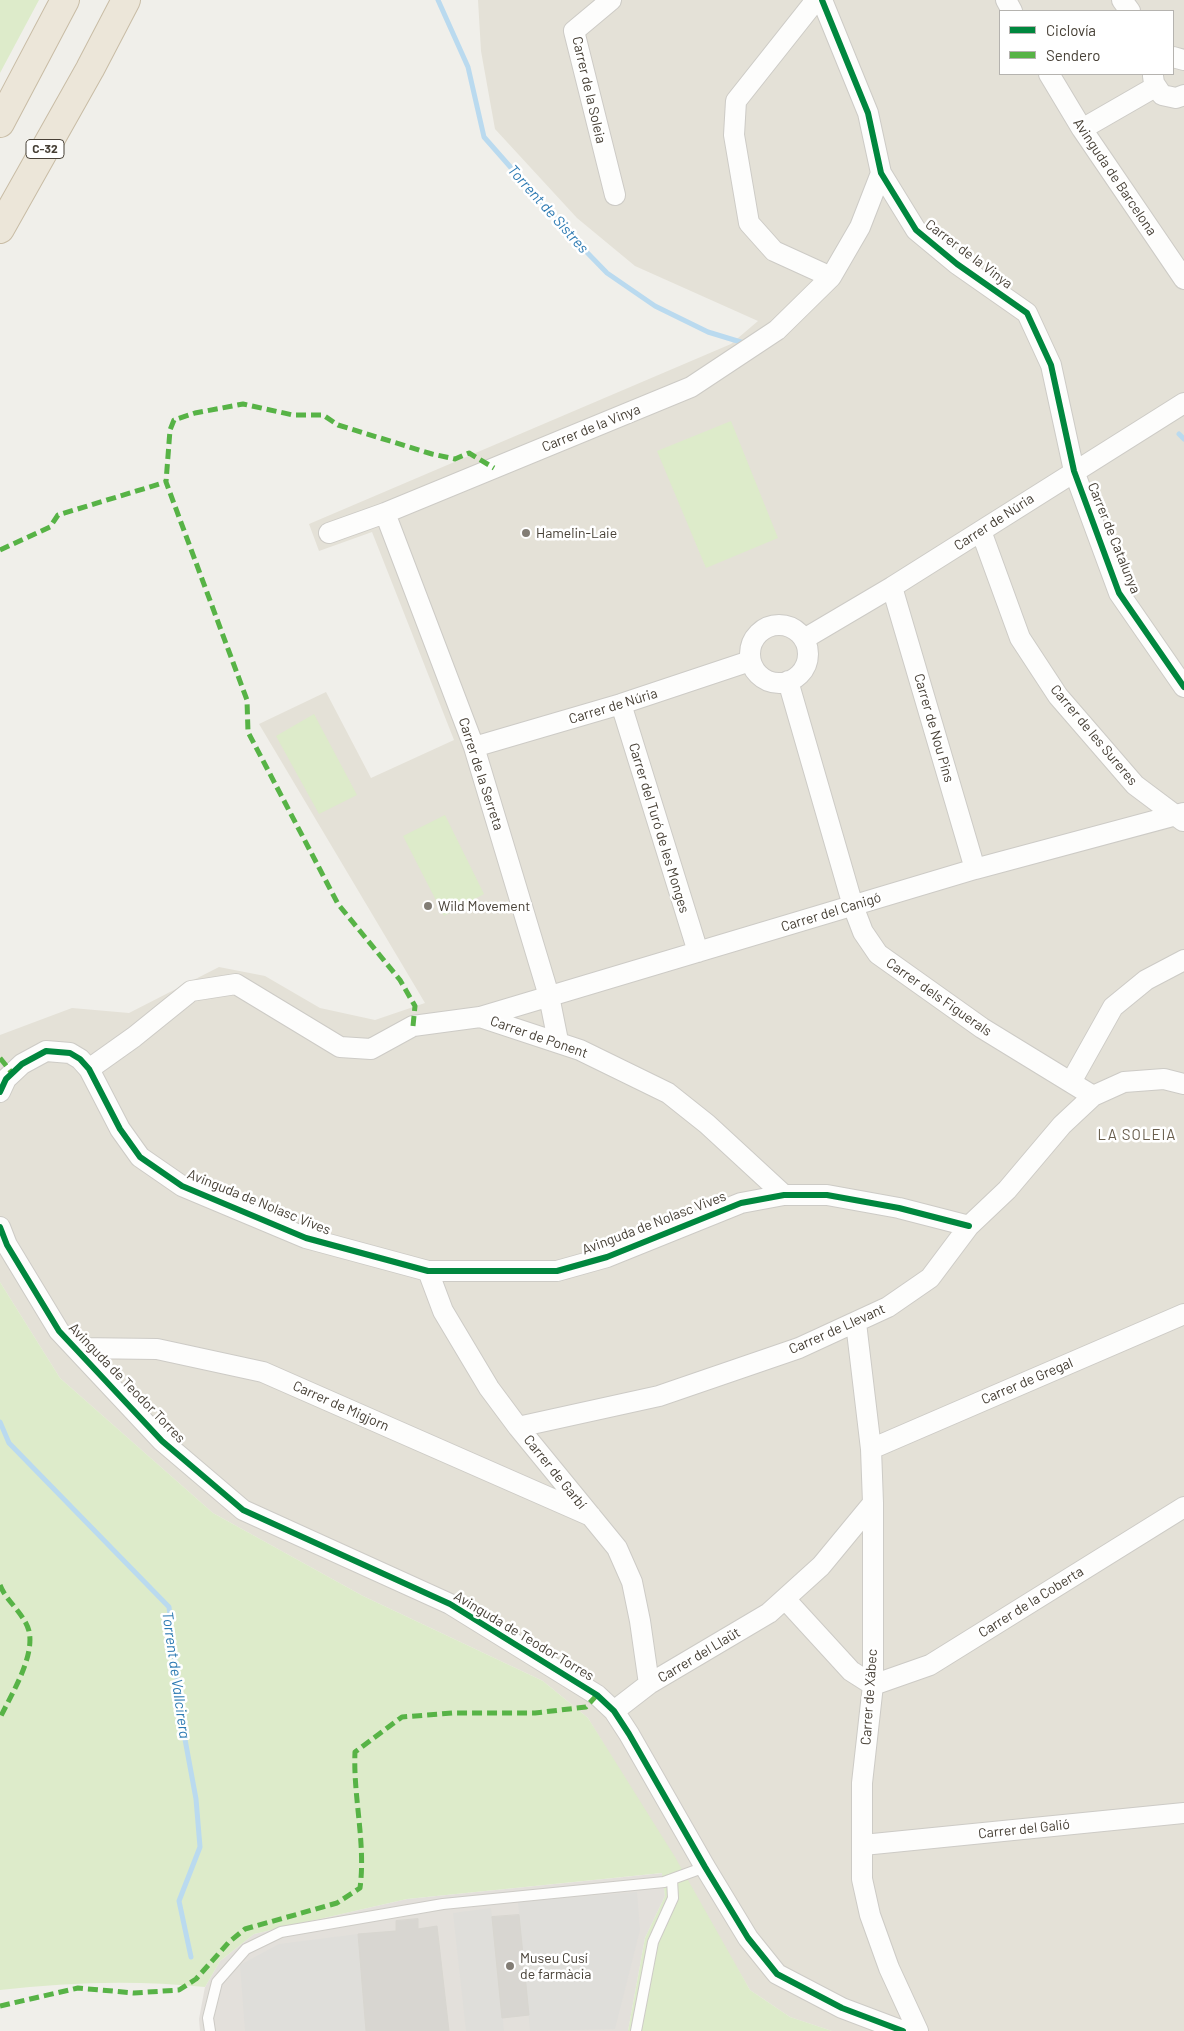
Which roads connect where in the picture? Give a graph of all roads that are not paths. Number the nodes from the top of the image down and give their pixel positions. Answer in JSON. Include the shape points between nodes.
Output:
{"nodes":[{"id":1,"x":65,"y":0,"type":"edge"},
{"id":2,"x":126,"y":0,"type":"edge"},
{"id":3,"x":611,"y":0,"type":"edge"},
{"id":4,"x":816,"y":0,"type":"edge"},
{"id":5,"x":822,"y":0,"type":"edge"},
{"id":6,"x":1049,"y":75,"type":"edge"},
{"id":7,"x":1154,"y":80,"type":"edge"},
{"id":8,"x":1183,"y":98,"type":"edge"},
{"id":9,"x":0,"y":122,"type":"edge"},
{"id":10,"x":1082,"y":129,"type":"junction"},
{"id":11,"x":881,"y":173,"type":"junction"},
{"id":12,"x":615,"y":195,"type":"dead end"},
{"id":13,"x":0,"y":228,"type":"edge"},
{"id":14,"x":831,"y":277,"type":"junction"},
{"id":15,"x":1184,"y":279,"type":"edge"},
{"id":16,"x":1184,"y":404,"type":"edge"},
{"id":17,"x":1074,"y":471,"type":"junction"},
{"id":18,"x":385,"y":512,"type":"junction"},
{"id":19,"x":981,"y":532,"type":"junction"},
{"id":20,"x":329,"y":533,"type":"dead end"},
{"id":21,"x":892,"y":587,"type":"junction"},
{"id":22,"x":804,"y":640,"type":"junction"},
{"id":23,"x":750,"y":661,"type":"junction"},
{"id":24,"x":788,"y":681,"type":"junction"},
{"id":25,"x":1184,"y":686,"type":"edge"},
{"id":26,"x":621,"y":704,"type":"junction"},
{"id":27,"x":474,"y":747,"type":"junction"},
{"id":28,"x":1181,"y":817,"type":"edge"},
{"id":29,"x":975,"y":870,"type":"junction"},
{"id":30,"x":853,"y":906,"type":"junction"},
{"id":31,"x":698,"y":952,"type":"junction"},
{"id":32,"x":1184,"y":960,"type":"edge"},
{"id":33,"x":549,"y":996,"type":"junction"},
{"id":34,"x":480,"y":1017,"type":"junction"},
{"id":35,"x":558,"y":1041,"type":"junction"},
{"id":36,"x":89,"y":1069,"type":"junction"},
{"id":37,"x":1071,"y":1082,"type":"junction"},
{"id":38,"x":1184,"y":1084,"type":"edge"},
{"id":39,"x":0,"y":1092,"type":"edge"},
{"id":40,"x":1093,"y":1096,"type":"junction"},
{"id":41,"x":784,"y":1195,"type":"junction"},
{"id":42,"x":969,"y":1226,"type":"junction"},
{"id":43,"x":0,"y":1227,"type":"edge"},
{"id":44,"x":428,"y":1271,"type":"junction"},
{"id":45,"x":1184,"y":1314,"type":"edge"},
{"id":46,"x":856,"y":1323,"type":"junction"},
{"id":47,"x":77,"y":1348,"type":"junction"},
{"id":48,"x":518,"y":1427,"type":"junction"},
{"id":49,"x":871,"y":1449,"type":"junction"},
{"id":50,"x":873,"y":1504,"type":"junction"},
{"id":51,"x":1184,"y":1507,"type":"edge"},
{"id":52,"x":591,"y":1516,"type":"junction"},
{"id":53,"x":786,"y":1600,"type":"junction"},
{"id":54,"x":649,"y":1684,"type":"junction"},
{"id":55,"x":873,"y":1685,"type":"junction"},
{"id":56,"x":614,"y":1711,"type":"junction"},
{"id":57,"x":1184,"y":1812,"type":"edge"},
{"id":58,"x":863,"y":1845,"type":"junction"},
{"id":59,"x":705,"y":1867,"type":"junction"},
{"id":60,"x":672,"y":1879,"type":"junction"},
{"id":61,"x":210,"y":2031,"type":"edge"},
{"id":62,"x":636,"y":2031,"type":"edge"},
{"id":63,"x":904,"y":2031,"type":"edge"},
{"id":64,"x":918,"y":2031,"type":"edge"}],
"edges":[{"from":1,"to":9,"type":"highway"},
{"from":2,"to":13,"type":"highway","number":"C-32"},
{"from":3,"to":12,"type":"street","name":"Carrer de la Soleia","via":[[574,31]]},
{"from":4,"to":14,"type":"street","via":[[736,101],[734,135],[749,223],[774,251]]},
{"from":5,"to":11,"type":"street","name":"Carrer de la Vinya","via":[[868,113]]},
{"from":6,"to":10,"type":"street","name":"Avinguda de Barcelona"},
{"from":7,"to":8,"type":"street","via":[[1162,95]]},
{"from":7,"to":10,"type":"street"},
{"from":10,"to":15,"type":"street","name":"Avinguda de Barcelona"},
{"from":11,"to":14,"type":"street","name":"Carrer de la Vinya","via":[[860,227]]},
{"from":11,"to":17,"type":"street","name":"Carrer de la Vinya","via":[[916,230],[957,264],[1028,313],[1051,365]]},
{"from":14,"to":18,"type":"street","name":"Carrer de la Vinya","via":[[778,330],[691,387]]},
{"from":16,"to":17,"type":"street","name":"Carrer de Núria"},
{"from":17,"to":19,"type":"street","name":"Carrer de Núria"},
{"from":17,"to":25,"type":"street","name":"Carrer de Catalunya","via":[[1119,593]]},
{"from":18,"to":20,"type":"street","name":"Carrer de la Vinya"},
{"from":18,"to":27,"type":"street","name":"Carrer de la Serreta"},
{"from":19,"to":21,"type":"street","name":"Carrer de Núria"},
{"from":19,"to":28,"type":"street","name":"Carrer de les Sureres","via":[[1020,638],[1058,696],[1135,785]]},
{"from":21,"to":22,"type":"street","name":"Carrer de Núria"},
{"from":21,"to":29,"type":"street","name":"Carrer de Nou Pins"},
{"from":22,"to":23,"type":"street","via":[[792,628],[783,625],[764,629],[752,642]]},
{"from":22,"to":24,"type":"street","via":[[807,662],[799,675]]},
{"from":23,"to":24,"type":"street","via":[[767,681]]},
{"from":23,"to":26,"type":"street","name":"Carrer de Núria"},
{"from":24,"to":30,"type":"street","name":"Carrer dels Figuerals"},
{"from":26,"to":27,"type":"street","name":"Carrer de Núria"},
{"from":26,"to":31,"type":"street","name":"Carrer del Turó de les Monges"},
{"from":27,"to":33,"type":"street","name":"Carrer de la Serreta"},
{"from":28,"to":29,"type":"street","name":"Carrer del Canigó"},
{"from":29,"to":30,"type":"street","name":"Carrer del Canigó"},
{"from":30,"to":31,"type":"street","name":"Carrer del Canigó"},
{"from":30,"to":37,"type":"street","name":"Carrer dels Figuerals","via":[[863,932],[878,954],[982,1028]]},
{"from":31,"to":33,"type":"street","name":"Carrer del Canigó"},
{"from":32,"to":37,"type":"street","via":[[1146,980],[1113,1007]]},
{"from":33,"to":34,"type":"street","name":"Carrer del Canigó"},
{"from":33,"to":35,"type":"street","name":"Carrer de la Serreta"},
{"from":34,"to":35,"type":"street","name":"Carrer de Ponent"},
{"from":34,"to":36,"type":"street","name":"Carrer de Ponent","via":[[413,1026],[371,1049],[340,1047],[236,984],[191,991]]},
{"from":35,"to":41,"type":"street","name":"Carrer de Ponent","via":[[668,1093]]},
{"from":36,"to":39,"type":"street","via":[[70,1053],[46,1051],[22,1064],[6,1079]]},
{"from":36,"to":44,"type":"street","name":"Avinguda de Nolasc Vives","via":[[120,1129],[140,1157],[182,1186],[306,1238]]},
{"from":37,"to":40,"type":"street","name":"Carrer dels Figuerals"},
{"from":38,"to":40,"type":"street","name":"Carrer de Llevant","via":[[1164,1079],[1124,1082]]},
{"from":40,"to":42,"type":"street","name":"Carrer de Llevant","via":[[1062,1125],[1007,1190]]},
{"from":41,"to":42,"type":"street","name":"Avinguda de Nolasc Vives","via":[[827,1195],[899,1208]]},
{"from":41,"to":44,"type":"street","name":"Avinguda de Nolasc Vives","via":[[741,1203],[607,1257],[557,1271]]},
{"from":42,"to":46,"type":"street","name":"Carrer de Llevant","via":[[930,1278],[888,1307]]},
{"from":43,"to":47,"type":"street","name":"Avinguda de Teodor Torres","via":[[6,1245],[59,1331]]},
{"from":44,"to":48,"type":"street","name":"Carrer de Garbí","via":[[443,1311],[489,1388]]},
{"from":45,"to":49,"type":"street","name":"Carrer de Gregal"},
{"from":46,"to":48,"type":"street","name":"Carrer de Llevant","via":[[799,1348],[659,1396]]},
{"from":46,"to":49,"type":"street","name":"Carrer de Xàbec"},
{"from":47,"to":52,"type":"street","name":"Carrer de Migjorn","via":[[158,1350],[263,1372]]},
{"from":47,"to":56,"type":"street","name":"Avinguda de Teodor Torres","via":[[162,1441],[243,1510],[450,1604],[597,1695]]},
{"from":48,"to":52,"type":"street","name":"Carrer de Garbí"},
{"from":49,"to":50,"type":"street","name":"Carrer de Xàbec"},
{"from":50,"to":53,"type":"street","name":"Carrer del Llaüt","via":[[821,1566]]},
{"from":50,"to":55,"type":"street","name":"Carrer de Xàbec"},
{"from":51,"to":55,"type":"street","name":"Carrer de la Coberta","via":[[930,1665]]},
{"from":52,"to":54,"type":"street","name":"Carrer de Garbí","via":[[617,1548],[632,1582]]},
{"from":53,"to":54,"type":"street","name":"Carrer del Llaüt"},
{"from":53,"to":55,"type":"street","via":[[851,1671]]},
{"from":54,"to":56,"type":"street","name":"Carrer del Llaüt"},
{"from":55,"to":58,"type":"street","name":"Carrer de Xàbec","via":[[862,1783]]},
{"from":56,"to":59,"type":"street","name":"Avinguda de Teodor Torres"},
{"from":57,"to":58,"type":"street","name":"Carrer del Galió"},
{"from":58,"to":64,"type":"street","name":"Carrer de Xàbec","via":[[862,1879],[870,1915],[889,1968]]},
{"from":59,"to":60,"type":"lane"},
{"from":59,"to":63,"type":"street","name":"Avinguda de Teodor Torres","via":[[748,1938],[778,1974],[842,2008]]},
{"from":60,"to":61,"type":"lane","via":[[443,1904],[281,1932],[246,1950],[217,1982],[208,2018]]},
{"from":60,"to":62,"type":"lane","via":[[673,1898],[653,1942]]}]}
